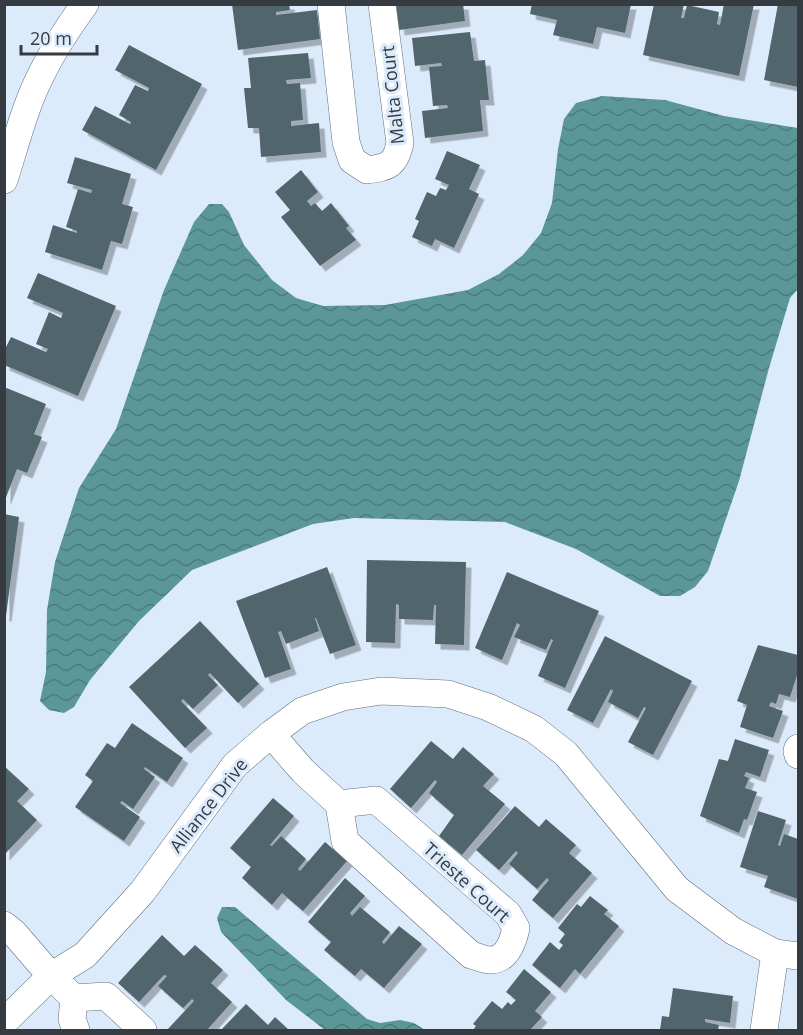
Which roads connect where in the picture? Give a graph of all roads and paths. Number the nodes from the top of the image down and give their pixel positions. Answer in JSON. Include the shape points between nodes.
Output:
{"nodes":[{"id":1,"x":85,"y":4,"type":"edge"},
{"id":2,"x":331,"y":4,"type":"edge"},
{"id":3,"x":382,"y":4,"type":"edge"},
{"id":4,"x":4,"y":180,"type":"edge"},
{"id":5,"x":271,"y":734,"type":"junction"},
{"id":6,"x":798,"y":748,"type":"edge"},
{"id":7,"x":798,"y":755,"type":"edge"},
{"id":8,"x":339,"y":804,"type":"junction"},
{"id":9,"x":4,"y":925,"type":"edge"},
{"id":10,"x":787,"y":954,"type":"edge"},
{"id":11,"x":51,"y":976,"type":"junction"},
{"id":12,"x":74,"y":998,"type":"junction"},
{"id":13,"x":4,"y":1022,"type":"edge"},
{"id":14,"x":76,"y":1030,"type":"edge"},
{"id":15,"x":143,"y":1030,"type":"edge"},
{"id":16,"x":764,"y":1030,"type":"edge"}],
"edges":[{"from":1,"to":4,"type":"street","via":[[42,72]]},
{"from":2,"to":3,"type":"street","name":"Malta Court","via":[[346,142],[352,160],[367,170],[387,167],[398,155],[400,143]]},
{"from":5,"to":8,"type":"street"},
{"from":5,"to":10,"type":"street","name":"Alliance Drive","via":[[302,711],[344,697],[381,691],[448,694],[488,707],[534,729],[567,754],[677,889],[733,931]]},
{"from":5,"to":11,"type":"street","name":"Alliance Drive","via":[[235,765],[136,898],[85,955]]},
{"from":6,"to":7,"type":"street"},
{"from":8,"to":8,"type":"street","name":"Trieste Court","via":[[345,841],[471,955],[491,961],[505,955],[516,928],[508,914],[376,800]]},
{"from":9,"to":11,"type":"street"},
{"from":10,"to":16,"type":"street"},
{"from":11,"to":12,"type":"street"},
{"from":11,"to":13,"type":"street","name":"Alliance Drive"},
{"from":12,"to":14,"type":"street","via":[[72,1019]]},
{"from":12,"to":15,"type":"street","via":[[106,996]]}]}
